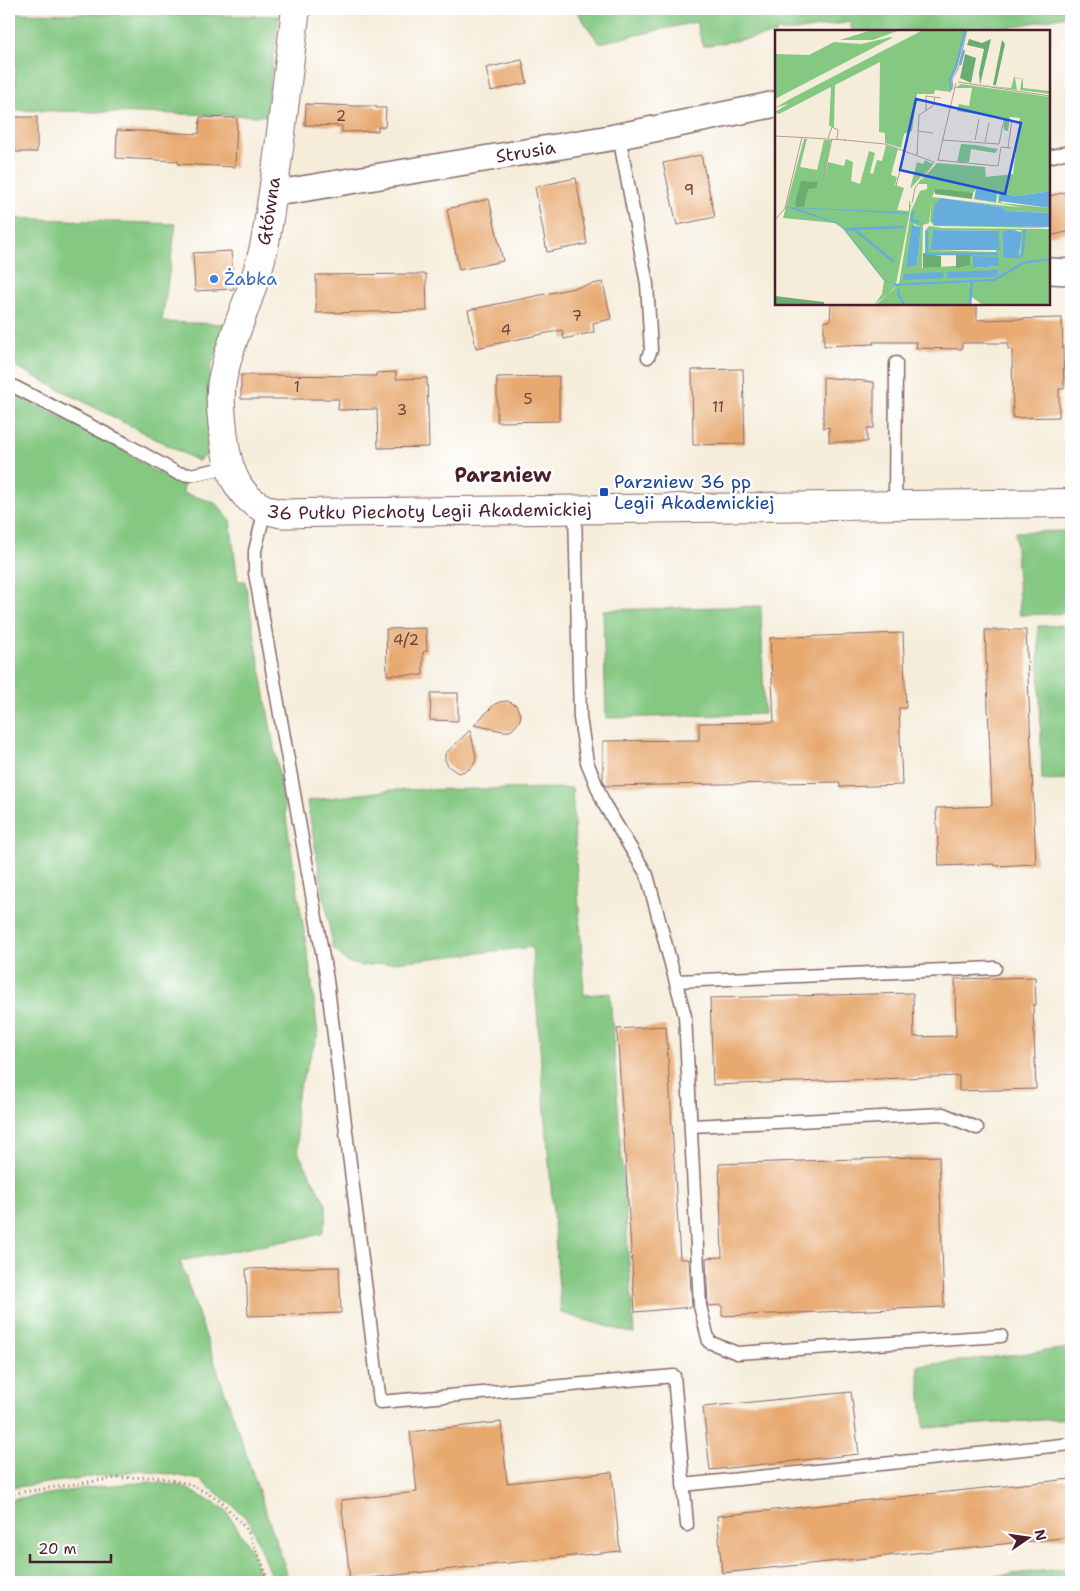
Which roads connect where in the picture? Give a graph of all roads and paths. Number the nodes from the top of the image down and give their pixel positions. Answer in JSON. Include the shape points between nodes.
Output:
{"nodes":[{"id":1,"x":296,"y":9,"type":"edge"},
{"id":2,"x":775,"y":104,"type":"edge"},
{"id":3,"x":619,"y":136,"type":"junction"},
{"id":4,"x":1071,"y":151,"type":"edge"},
{"id":5,"x":1050,"y":156,"type":"edge"},
{"id":6,"x":274,"y":189,"type":"junction"},
{"id":7,"x":1050,"y":272,"type":"edge"},
{"id":8,"x":1071,"y":272,"type":"edge"},
{"id":9,"x":648,"y":357,"type":"dead end"},
{"id":10,"x":896,"y":363,"type":"dead end"},
{"id":11,"x":9,"y":384,"type":"edge"},
{"id":12,"x":230,"y":468,"type":"junction"},
{"id":13,"x":1071,"y":503,"type":"edge"},
{"id":14,"x":895,"y":506,"type":"junction"},
{"id":15,"x":265,"y":509,"type":"junction"},
{"id":16,"x":575,"y":510,"type":"junction"},
{"id":17,"x":995,"y":968,"type":"dead end"},
{"id":18,"x":676,"y":981,"type":"junction"},
{"id":19,"x":690,"y":1126,"type":"junction"},
{"id":20,"x":977,"y":1128,"type":"dead end"},
{"id":21,"x":1001,"y":1336,"type":"dead end"},
{"id":22,"x":1071,"y":1444,"type":"edge"},
{"id":23,"x":683,"y":1485,"type":"junction"},
{"id":24,"x":9,"y":1494,"type":"edge"},
{"id":25,"x":687,"y":1525,"type":"dead end"},
{"id":26,"x":268,"y":1582,"type":"edge"}],
"edges":[{"from":1,"to":6,"type":"street","name":"Główna"},
{"from":2,"to":3,"type":"street","name":"Strusia"},
{"from":3,"to":6,"type":"street","name":"Strusia","via":[[290,191]]},
{"from":3,"to":9,"type":"lane","via":[[647,284],[651,350]]},
{"from":4,"to":5,"type":"lane"},
{"from":6,"to":12,"type":"street","name":"Główna","via":[[261,258],[222,376],[220,396]]},
{"from":7,"to":8,"type":"street"},
{"from":10,"to":14,"type":"lane"},
{"from":11,"to":12,"type":"lane","via":[[177,473],[190,476]]},
{"from":12,"to":15,"type":"street","name":"36 Pułku Piechoty Legii Akademickiej","via":[[239,488]]},
{"from":13,"to":14,"type":"street","name":"36 Pułku Piechoty Legii Akademickiej"},
{"from":14,"to":16,"type":"street","name":"36 Pułku Piechoty Legii Akademickiej"},
{"from":15,"to":16,"type":"street","name":"36 Pułku Piechoty Legii Akademickiej","via":[[279,513]]},
{"from":15,"to":23,"type":"lane","via":[[255,552],[255,573],[327,980],[380,1402],[674,1376]]},
{"from":16,"to":18,"type":"lane","via":[[580,718],[587,762],[604,804],[647,875]]},
{"from":17,"to":18,"type":"lane"},
{"from":18,"to":19,"type":"lane","via":[[685,1016]]},
{"from":19,"to":20,"type":"lane","via":[[943,1114]]},
{"from":19,"to":21,"type":"lane","via":[[700,1306],[709,1342],[738,1354]]},
{"from":22,"to":23,"type":"lane"},
{"from":23,"to":25,"type":"lane"},
{"from":24,"to":26,"type":"path","via":[[116,1478],[157,1477],[190,1484],[220,1500],[247,1530]]}]}
